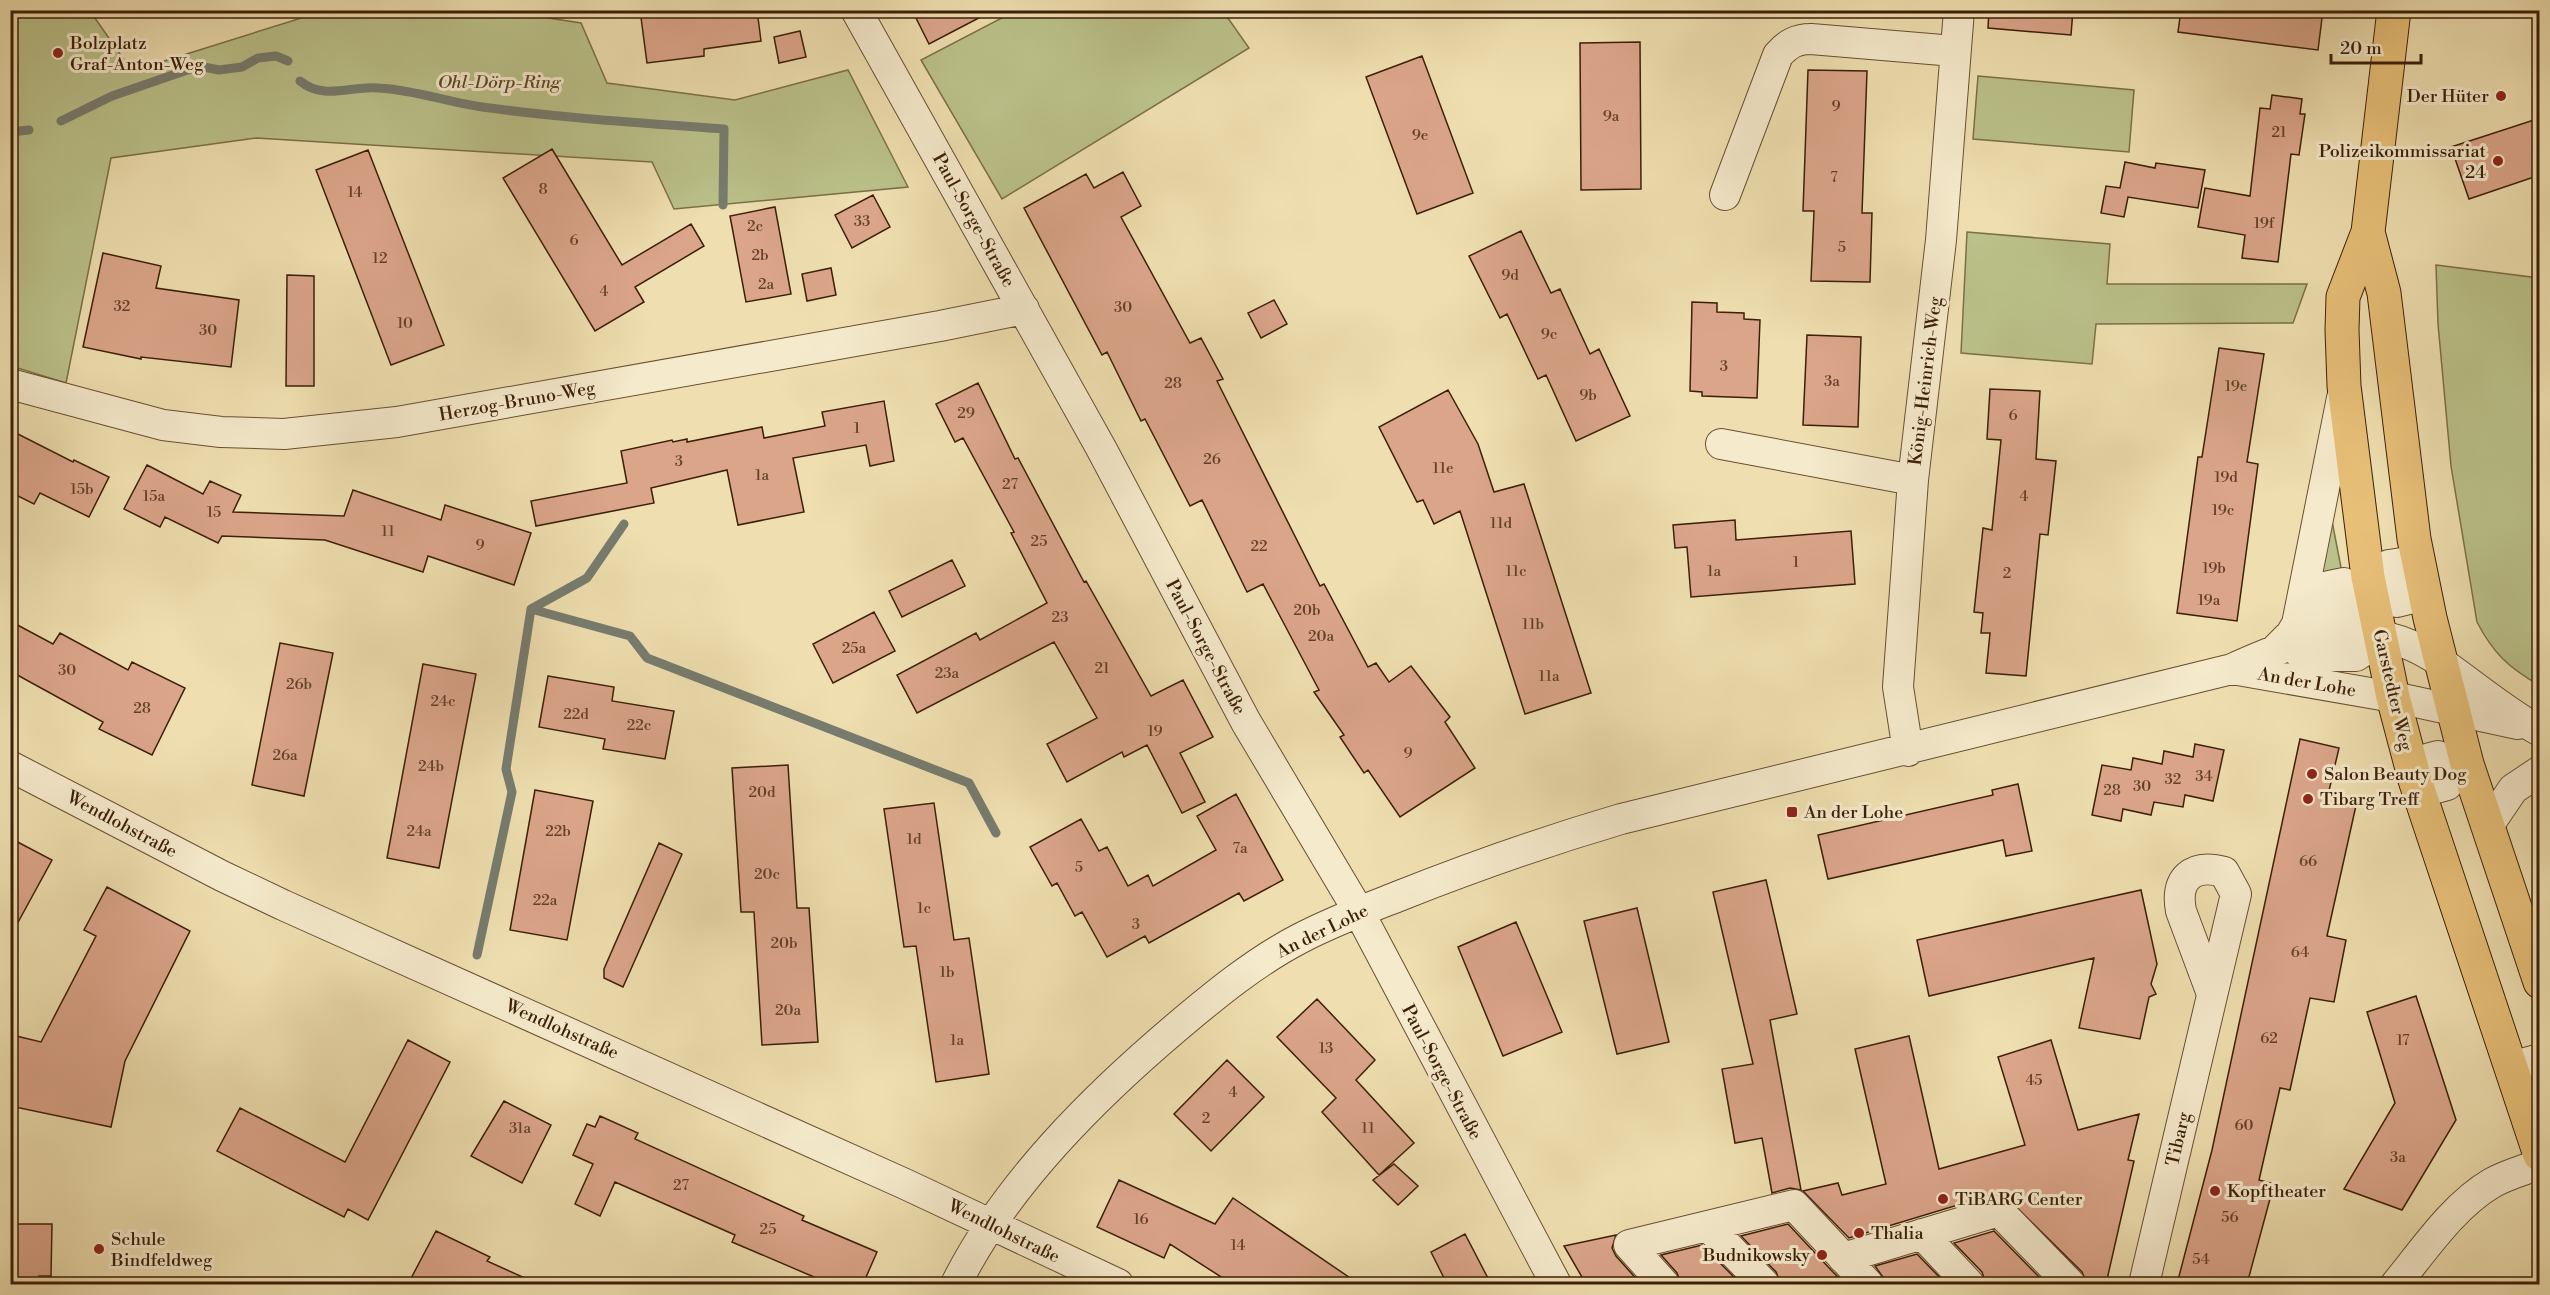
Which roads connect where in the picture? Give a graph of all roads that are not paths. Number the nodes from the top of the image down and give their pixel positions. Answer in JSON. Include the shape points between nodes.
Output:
{"nodes":[{"id":1,"x":856,"y":10,"type":"edge"},
{"id":2,"x":1959,"y":10,"type":"edge"},
{"id":3,"x":2394,"y":10,"type":"edge"},
{"id":4,"x":1954,"y":51,"type":"junction"},
{"id":5,"x":1725,"y":195,"type":"dead end"},
{"id":6,"x":2368,"y":232,"type":"junction"},
{"id":7,"x":1024,"y":309,"type":"junction"},
{"id":8,"x":10,"y":384,"type":"edge"},
{"id":9,"x":2344,"y":386,"type":"junction"},
{"id":10,"x":1721,"y":444,"type":"dead end"},
{"id":11,"x":1913,"y":480,"type":"junction"},
{"id":12,"x":2379,"y":634,"type":"junction"},
{"id":13,"x":2288,"y":650,"type":"junction"},
{"id":14,"x":2440,"y":662,"type":"junction"},
{"id":15,"x":2232,"y":669,"type":"junction"},
{"id":16,"x":2393,"y":697,"type":"junction"},
{"id":17,"x":2452,"y":710,"type":"junction"},
{"id":18,"x":2536,"y":729,"type":"edge"},
{"id":19,"x":1908,"y":751,"type":"junction"},
{"id":20,"x":10,"y":766,"type":"edge"},
{"id":21,"x":2540,"y":771,"type":"edge"},
{"id":22,"x":2488,"y":826,"type":"junction"},
{"id":23,"x":1359,"y":912,"type":"junction"},
{"id":24,"x":2540,"y":982,"type":"edge"},
{"id":25,"x":2212,"y":994,"type":"dead end"},
{"id":26,"x":2525,"y":1063,"type":"edge"},
{"id":27,"x":2531,"y":1103,"type":"edge"},
{"id":28,"x":2540,"y":1155,"type":"edge"},
{"id":29,"x":2540,"y":1164,"type":"edge"},
{"id":30,"x":991,"y":1223,"type":"junction"},
{"id":31,"x":1708,"y":1226,"type":"junction"},
{"id":32,"x":1922,"y":1234,"type":"junction"},
{"id":33,"x":1843,"y":1258,"type":"junction"},
{"id":34,"x":956,"y":1284,"type":"edge"},
{"id":35,"x":1118,"y":1284,"type":"edge"},
{"id":36,"x":1556,"y":1284,"type":"edge"},
{"id":37,"x":1664,"y":1284,"type":"edge"},
{"id":38,"x":1764,"y":1284,"type":"edge"},
{"id":39,"x":1868,"y":1284,"type":"edge"},
{"id":40,"x":1969,"y":1284,"type":"edge"},
{"id":41,"x":2070,"y":1284,"type":"edge"},
{"id":42,"x":2144,"y":1284,"type":"edge"},
{"id":43,"x":2396,"y":1284,"type":"edge"}],
"edges":[{"from":1,"to":7,"type":"street","name":"Paul-Sorge-Straße"},
{"from":2,"to":4,"type":"street","name":"König-Heinrich-Weg"},
{"from":3,"to":6,"type":"main road","name":"Garstedter Weg"},
{"from":4,"to":5,"type":"street","via":[[1811,39],[1798,39],[1787,45],[1778,55]]},
{"from":4,"to":11,"type":"street","name":"König-Heinrich-Weg","via":[[1941,240]]},
{"from":6,"to":9,"type":"main road","name":"Garstedter Weg","via":[[2343,297]]},
{"from":6,"to":14,"type":"main road","name":"Garstedter Weg","via":[[2384,293],[2414,539]]},
{"from":7,"to":8,"type":"street","name":"Herzog-Bruno-Weg","via":[[397,422],[284,434],[163,425]]},
{"from":7,"to":23,"type":"street","name":"Paul-Sorge-Straße","via":[[1246,722]]},
{"from":9,"to":12,"type":"main road","name":"Garstedter Weg"},
{"from":9,"to":13,"type":"street","name":"Garstedter Weg","via":[[2301,608]]},
{"from":10,"to":11,"type":"street"},
{"from":11,"to":19,"type":"street","name":"König-Heinrich-Weg","via":[[1898,687]]},
{"from":12,"to":13,"type":"street","name":"An der Lohe","via":[[2325,634]]},
{"from":12,"to":14,"type":"street","name":"An der Lohe","via":[[2401,640]]},
{"from":12,"to":16,"type":"main road","name":"Garstedter Weg"},
{"from":13,"to":15,"type":"street","name":"An der Lohe"},
{"from":14,"to":17,"type":"main road","name":"Garstedter Weg"},
{"from":14,"to":18,"type":"street","name":"An der Lohe"},
{"from":15,"to":16,"type":"street","name":"An der Lohe"},
{"from":15,"to":19,"type":"street","name":"An der Lohe"},
{"from":16,"to":17,"type":"street","name":"An der Lohe"},
{"from":16,"to":26,"type":"main road","name":"Garstedter Weg","via":[[2415,780]]},
{"from":17,"to":18,"type":"street","name":"An der Lohe"},
{"from":17,"to":22,"type":"main road","name":"Garstedter Weg"},
{"from":19,"to":23,"type":"street","name":"An der Lohe","via":[[1621,819],[1538,843]]},
{"from":20,"to":30,"type":"street","name":"Wendlohstraße","via":[[283,905]]},
{"from":21,"to":22,"type":"street","via":[[2513,789]]},
{"from":22,"to":24,"type":"main road","name":"Garstedter Weg"},
{"from":23,"to":30,"type":"street","name":"An der Lohe","via":[[1272,955],[1221,990],[1160,1041],[1102,1094],[1015,1190]]},
{"from":23,"to":36,"type":"street","name":"Paul-Sorge-Straße"},
{"from":25,"to":42,"type":"street","name":"Tibarg"},
{"from":26,"to":27,"type":"main road","name":"Garstedter Weg"},
{"from":27,"to":28,"type":"main road","name":"Garstedter Weg"},
{"from":29,"to":43,"type":"street","via":[[2493,1182],[2473,1196]]},
{"from":30,"to":34,"type":"street","name":"An der Lohe"},
{"from":30,"to":35,"type":"street","name":"Wendlohstraße"},
{"from":31,"to":33,"type":"street","via":[[1794,1205]]},
{"from":31,"to":37,"type":"street","via":[[1629,1245]]},
{"from":31,"to":38,"type":"street"},
{"from":32,"to":33,"type":"street"},
{"from":32,"to":40,"type":"street"},
{"from":32,"to":41,"type":"street","via":[[2000,1211]]},
{"from":33,"to":39,"type":"street"}]}
